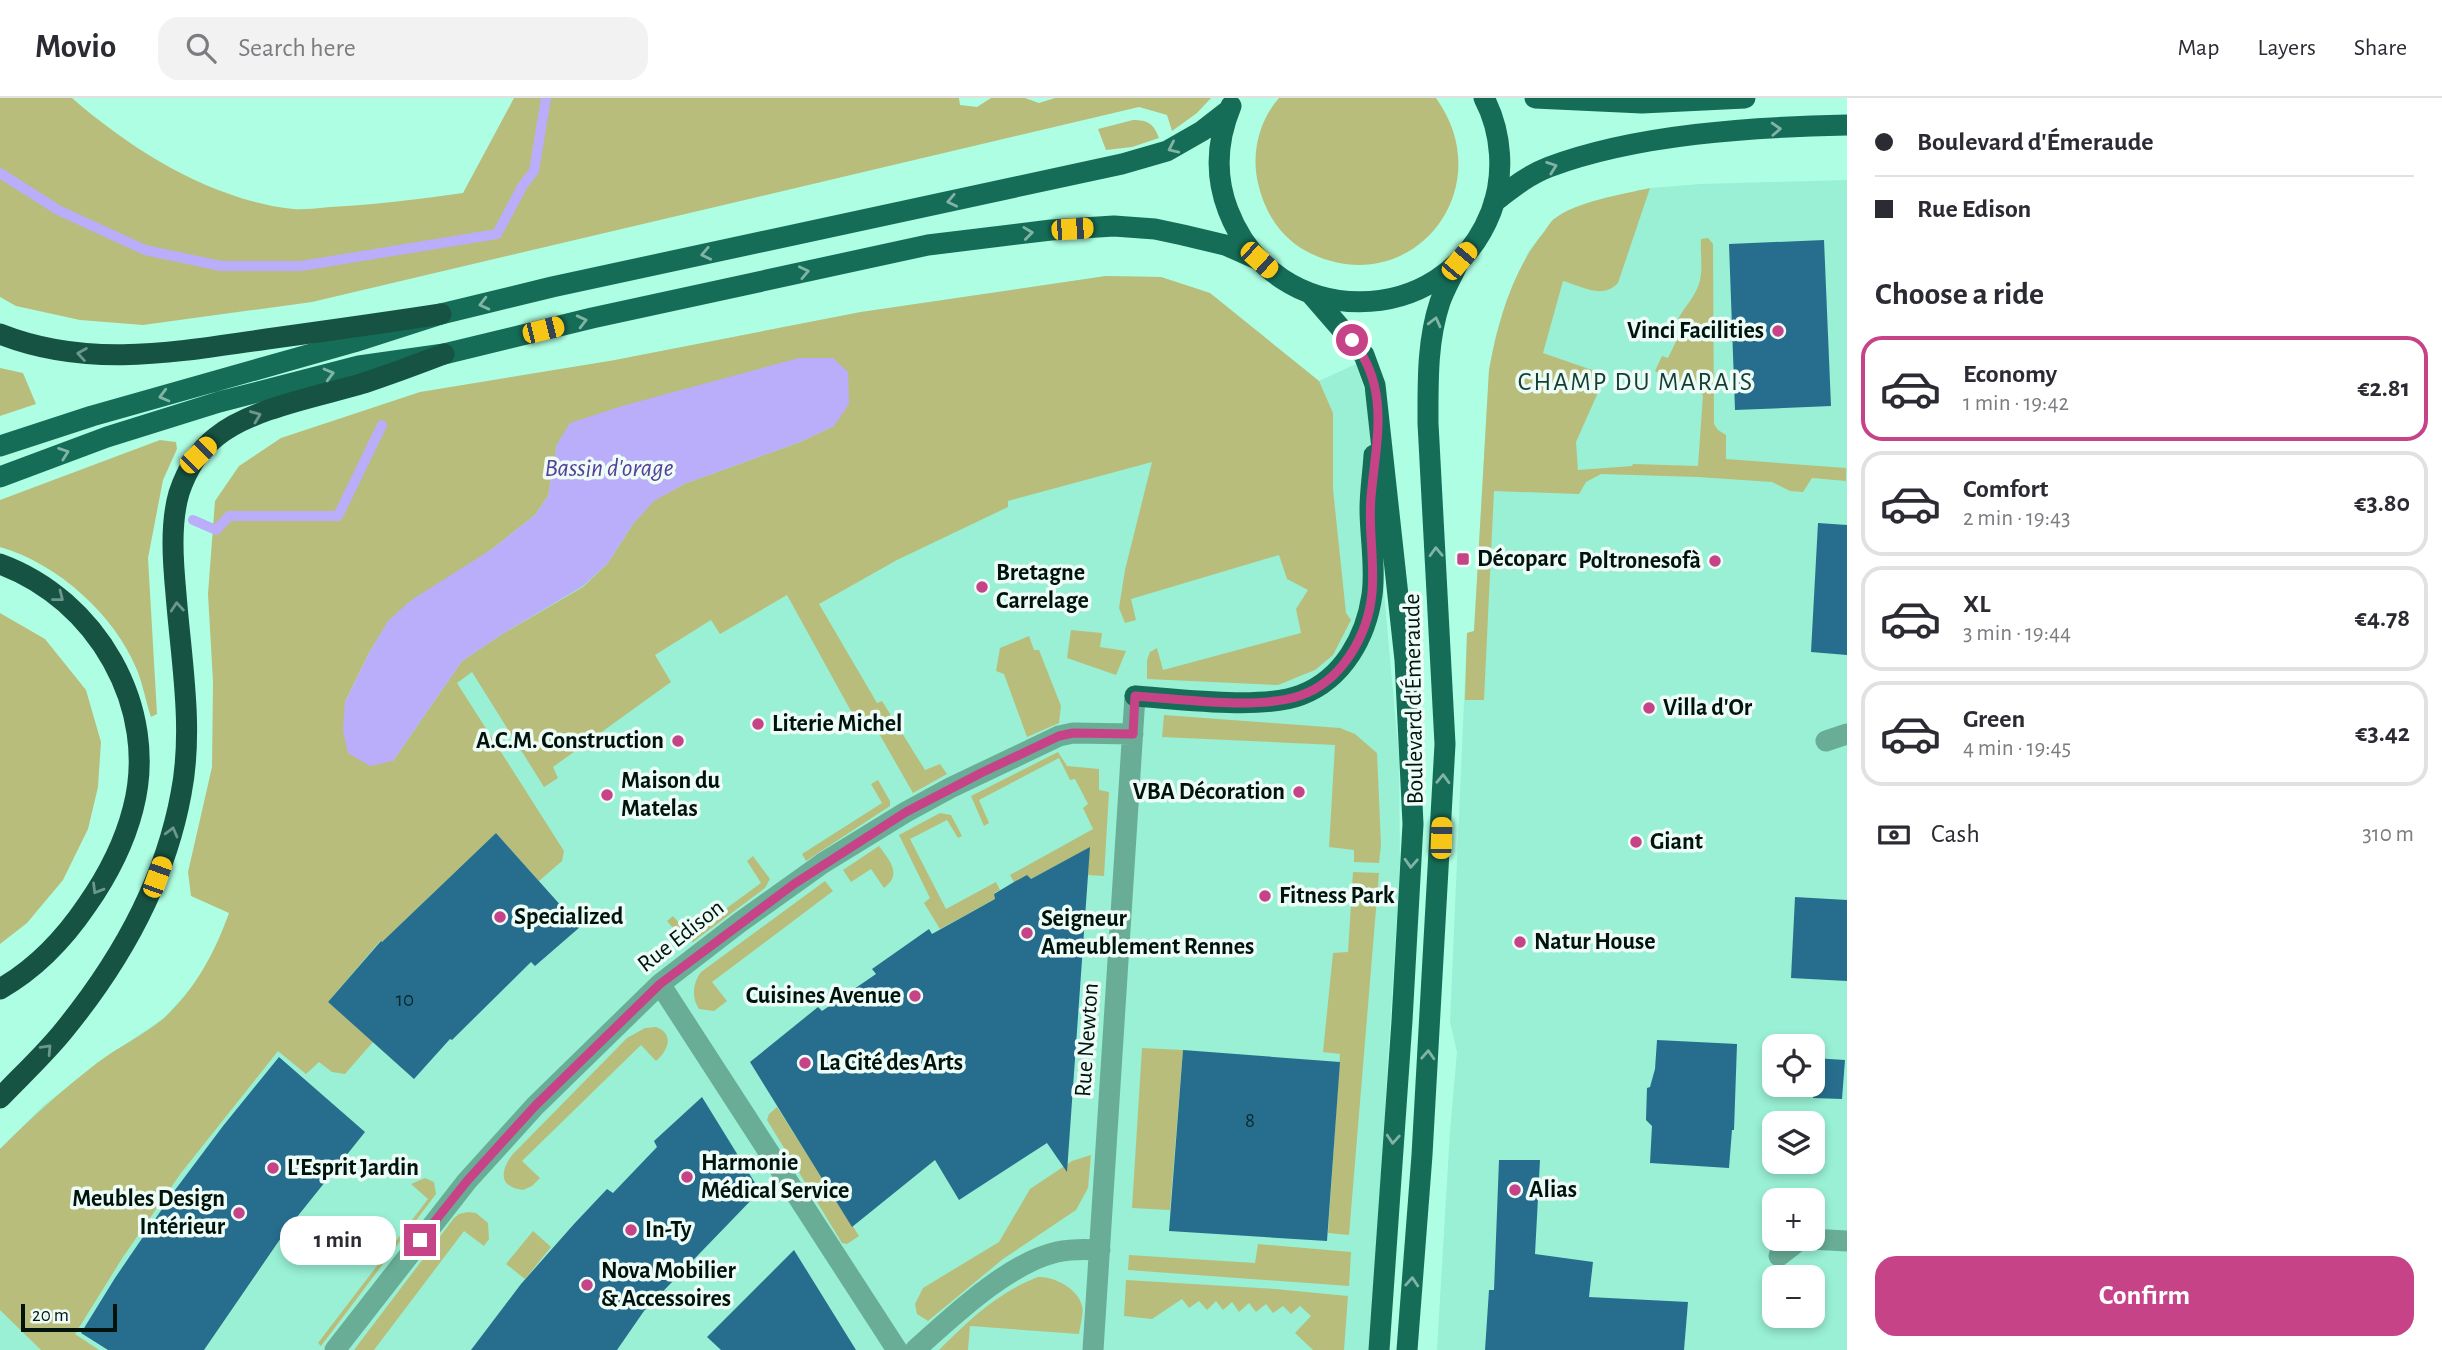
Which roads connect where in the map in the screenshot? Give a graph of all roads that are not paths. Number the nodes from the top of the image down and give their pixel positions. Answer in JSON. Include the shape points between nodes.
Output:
{"nodes":[{"id":1,"x":1484,"y":98,"type":"edge"},
{"id":2,"x":1535,"y":98,"type":"edge"},
{"id":3,"x":1745,"y":98,"type":"edge"},
{"id":4,"x":1232,"y":104,"type":"edge"},
{"id":5,"x":1847,"y":125,"type":"edge"},
{"id":6,"x":1494,"y":202,"type":"junction"},
{"id":7,"x":1259,"y":260,"type":"junction"},
{"id":8,"x":1459,"y":261,"type":"junction"},
{"id":9,"x":1311,"y":294,"type":"junction"},
{"id":10,"x":441,"y":314,"type":"junction"},
{"id":11,"x":0,"y":334,"type":"edge"},
{"id":12,"x":444,"y":354,"type":"junction"},
{"id":13,"x":1379,"y":404,"type":"junction"},
{"id":14,"x":0,"y":446,"type":"edge"},
{"id":15,"x":0,"y":477,"type":"edge"},
{"id":16,"x":0,"y":564,"type":"edge"},
{"id":17,"x":1135,"y":696,"type":"joint"},
{"id":18,"x":1133,"y":734,"type":"junction"},
{"id":19,"x":660,"y":984,"type":"junction"},
{"id":20,"x":0,"y":989,"type":"edge"},
{"id":21,"x":0,"y":1098,"type":"edge"},
{"id":22,"x":1825,"y":1240,"type":"edge"},
{"id":23,"x":1847,"y":1241,"type":"edge"},
{"id":24,"x":1100,"y":1251,"type":"junction"},
{"id":25,"x":1785,"y":1251,"type":"edge"},
{"id":26,"x":1779,"y":1256,"type":"dead end"},
{"id":27,"x":335,"y":1350,"type":"edge"},
{"id":28,"x":897,"y":1350,"type":"edge"},
{"id":29,"x":915,"y":1350,"type":"edge"},
{"id":30,"x":1093,"y":1350,"type":"edge"},
{"id":31,"x":1379,"y":1350,"type":"edge"},
{"id":32,"x":1407,"y":1350,"type":"edge"}],
"edges":[{"from":1,"to":6,"type":"main road","via":[[1499,140],[1500,172]]},
{"from":2,"to":3,"type":"main road","via":[[1642,103]]},
{"from":4,"to":7,"type":"main road","via":[[1219,155],[1219,178],[1232,222]]},
{"from":4,"to":10,"type":"main road","one_way":true,"via":[[1202,131],[1167,151],[1122,164]]},
{"from":6,"to":5,"type":"main road","one_way":true,"via":[[1547,168],[1604,151],[1686,137]]},
{"from":6,"to":8,"type":"main road","via":[[1480,234]]},
{"from":7,"to":9,"type":"main road","via":[[1274,274]]},
{"from":12,"to":7,"type":"main road","one_way":true,"via":[[929,246],[1051,230],[1155,229],[1225,245]]},
{"from":8,"to":9,"type":"main road","via":[[1439,278],[1390,299],[1363,303]]},
{"from":32,"to":8,"type":"main road","name":"Boulevard d'Émeraude","one_way":true,"via":[[1445,744],[1428,387],[1434,327]]},
{"from":9,"to":13,"type":"main road","name":"Boulevard d'Émeraude","via":[[1364,355]]},
{"from":10,"to":11,"type":"highway","one_way":true,"via":[[154,354],[91,356],[26,344]]},
{"from":10,"to":14,"type":"main road","one_way":true},
{"from":15,"to":12,"type":"main road","one_way":true,"via":[[219,402],[359,366]]},
{"from":21,"to":12,"type":"highway","one_way":true,"via":[[65,1030],[103,977],[137,923],[170,841],[182,793],[187,741],[173,550],[178,496],[198,455],[236,424]]},
{"from":13,"to":17,"type":"main road","via":[[1370,504],[1372,592],[1366,624],[1339,670],[1300,696],[1275,700]]},
{"from":13,"to":31,"type":"main road","name":"Boulevard d'Émeraude","one_way":true,"via":[[1405,660],[1413,824]]},
{"from":16,"to":20,"type":"highway","one_way":true,"via":[[57,595],[103,643],[131,705],[139,768],[134,806],[120,849],[96,892],[50,952]]},
{"from":17,"to":18,"type":"street"},
{"from":18,"to":19,"type":"street","name":"Rue Edison","via":[[1059,736],[950,788],[823,863]]},
{"from":18,"to":24,"type":"street","name":"Rue Newton"},
{"from":19,"to":27,"type":"street","name":"Rue Edison","via":[[535,1106],[467,1181]]},
{"from":19,"to":28,"type":"street"},
{"from":22,"to":23,"type":"street"},
{"from":24,"to":29,"type":"street","via":[[1055,1252],[1012,1272],[969,1302]]},
{"from":24,"to":30,"type":"street","name":"Rue Newton"},
{"from":25,"to":26,"type":"street"}]}
